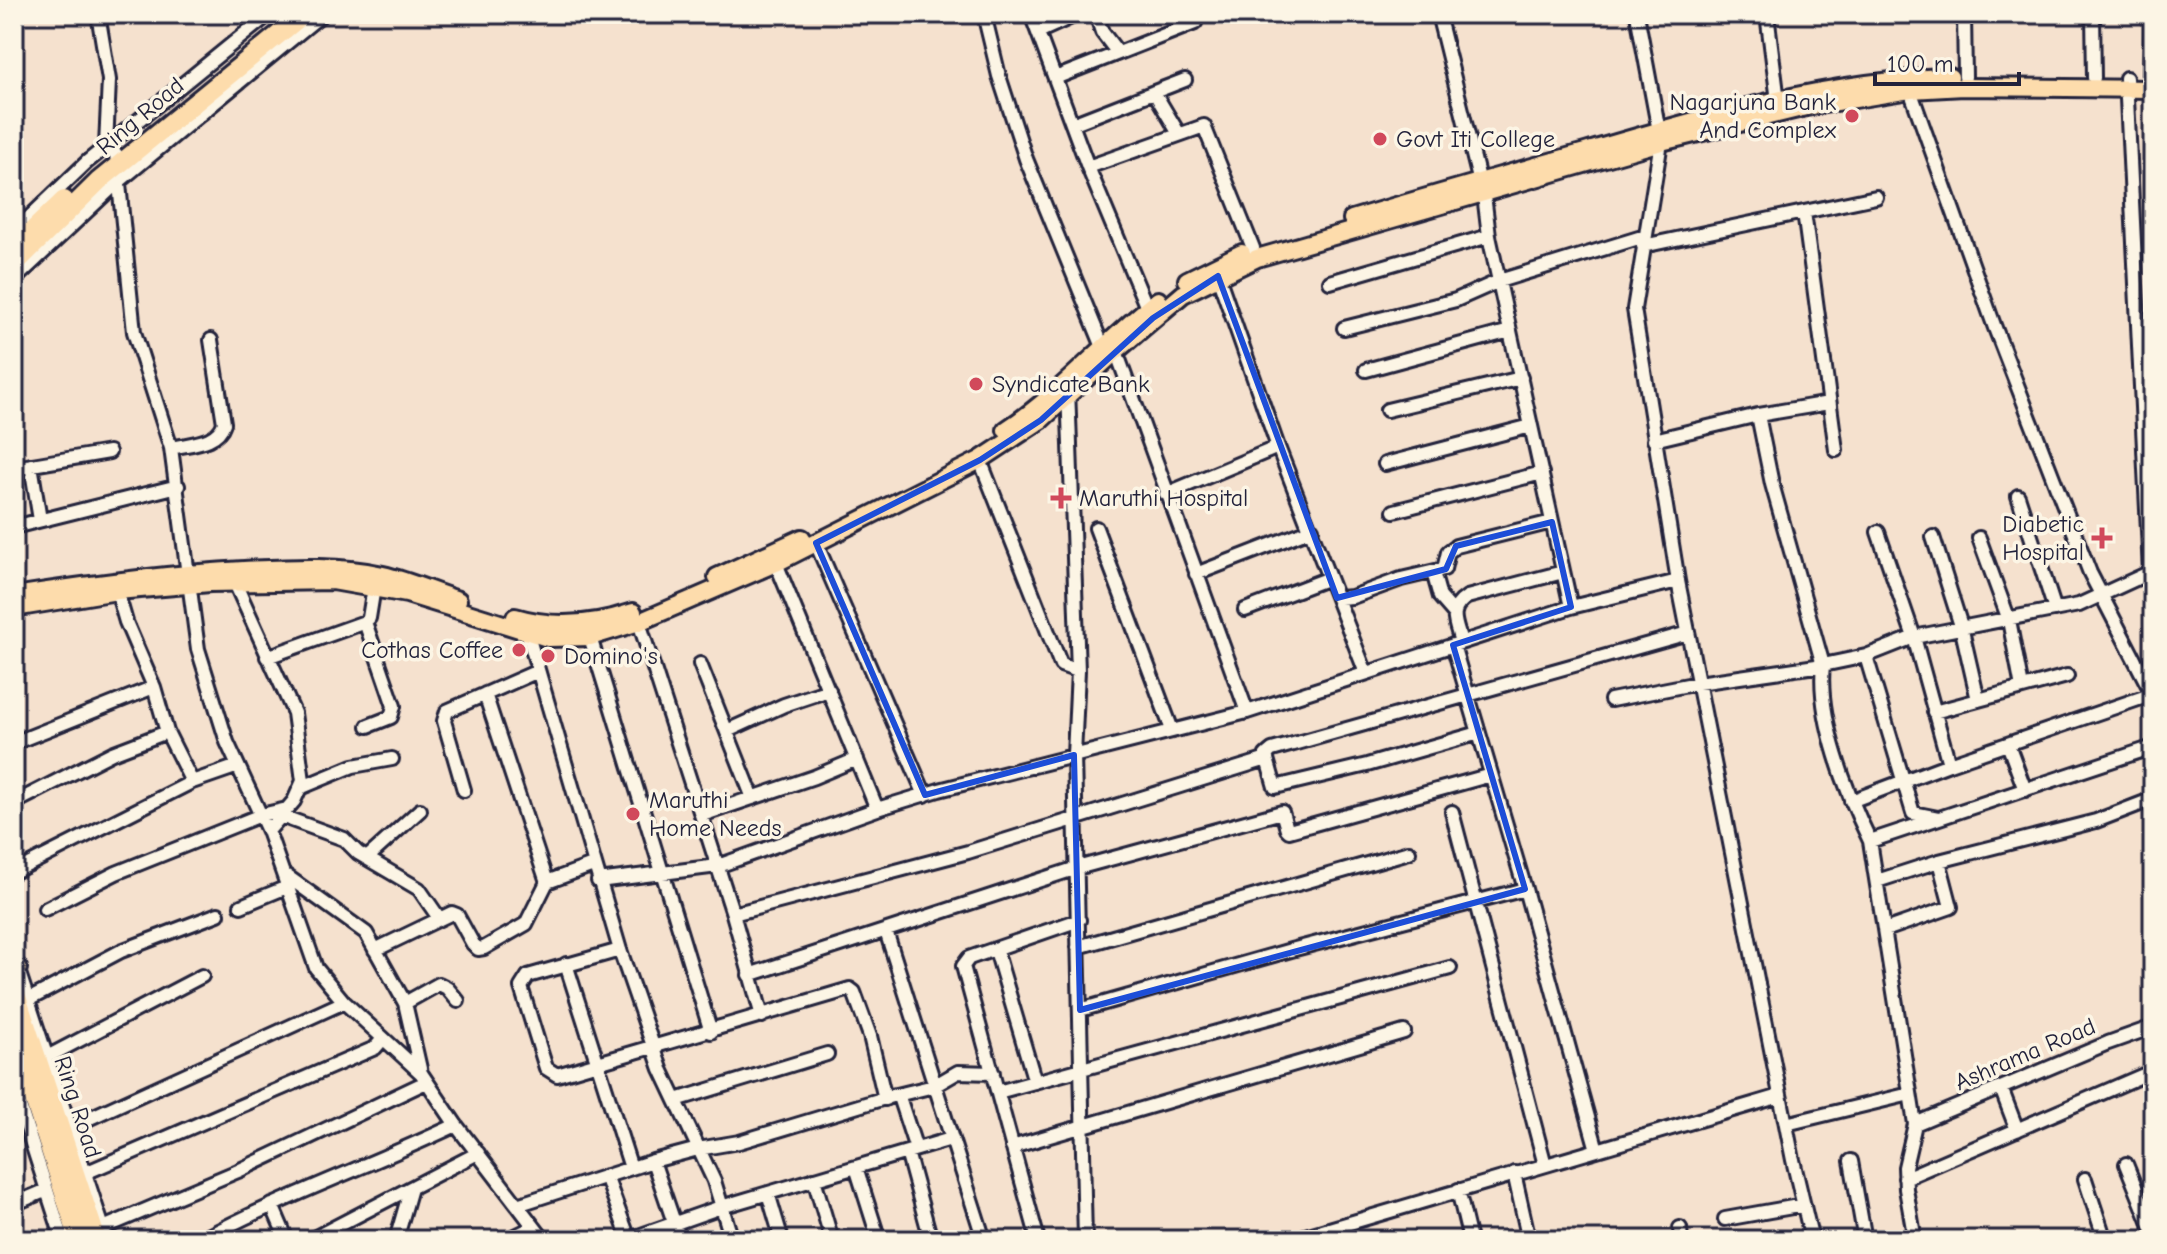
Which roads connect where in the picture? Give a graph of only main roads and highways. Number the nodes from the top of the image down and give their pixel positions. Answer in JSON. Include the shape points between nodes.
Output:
{"nodes":[{"id":1,"x":288,"y":14,"type":"edge"},
{"id":2,"x":312,"y":16,"type":"edge"},
{"id":3,"x":2152,"y":82,"type":"edge"},
{"id":4,"x":1911,"y":84,"type":"junction"},
{"id":5,"x":2126,"y":84,"type":"junction"},
{"id":6,"x":1660,"y":136,"type":"junction"},
{"id":7,"x":114,"y":162,"type":"junction"},
{"id":8,"x":1481,"y":188,"type":"junction"},
{"id":9,"x":14,"y":248,"type":"edge"},
{"id":10,"x":14,"y":265,"type":"edge"},
{"id":11,"x":1109,"y":352,"type":"junction"},
{"id":12,"x":1068,"y":387,"type":"junction"},
{"id":13,"x":189,"y":579,"type":"junction"},
{"id":14,"x":14,"y":596,"type":"edge"},
{"id":15,"x":14,"y":608,"type":"edge"},
{"id":16,"x":21,"y":994,"type":"edge"},
{"id":17,"x":14,"y":1037,"type":"edge"},
{"id":18,"x":36,"y":1062,"type":"junction"},
{"id":19,"x":102,"y":1236,"type":"edge"},
{"id":20,"x":79,"y":1240,"type":"edge"}],
"edges":[{"from":1,"to":7,"type":"highway","name":"Ring Road"},
{"from":2,"to":7,"type":"highway","name":"Ring Road"},
{"from":3,"to":5,"type":"main road"},
{"from":4,"to":5,"type":"main road"},
{"from":4,"to":5,"type":"main road","via":[[1965,77],[2094,78]]},
{"from":4,"to":6,"type":"main road"},
{"from":4,"to":6,"type":"main road","via":[[1778,101]]},
{"from":6,"to":8,"type":"main road"},
{"from":7,"to":9,"type":"highway","name":"Ring Road"},
{"from":7,"to":10,"type":"highway","name":"Ring Road"},
{"from":8,"to":11,"type":"main road","via":[[1289,247],[1218,276],[1183,294]]},
{"from":8,"to":11,"type":"main road","via":[[1253,248],[1212,266],[1147,308]]},
{"from":11,"to":12,"type":"main road"},
{"from":12,"to":13,"type":"main road","via":[[980,448],[907,487],[684,592],[597,622],[532,622],[369,573],[288,568]]},
{"from":12,"to":13,"type":"main road","via":[[1041,420],[980,460],[776,563],[639,622],[590,637],[548,638],[407,594],[333,581]]},
{"from":13,"to":14,"type":"main road","via":[[113,580]]},
{"from":13,"to":15,"type":"main road"},
{"from":16,"to":18,"type":"highway","name":"Ring Road"},
{"from":17,"to":18,"type":"highway","name":"Ring Road"},
{"from":18,"to":19,"type":"highway","name":"Ring Road"},
{"from":18,"to":20,"type":"highway","name":"Ring Road"}]}
